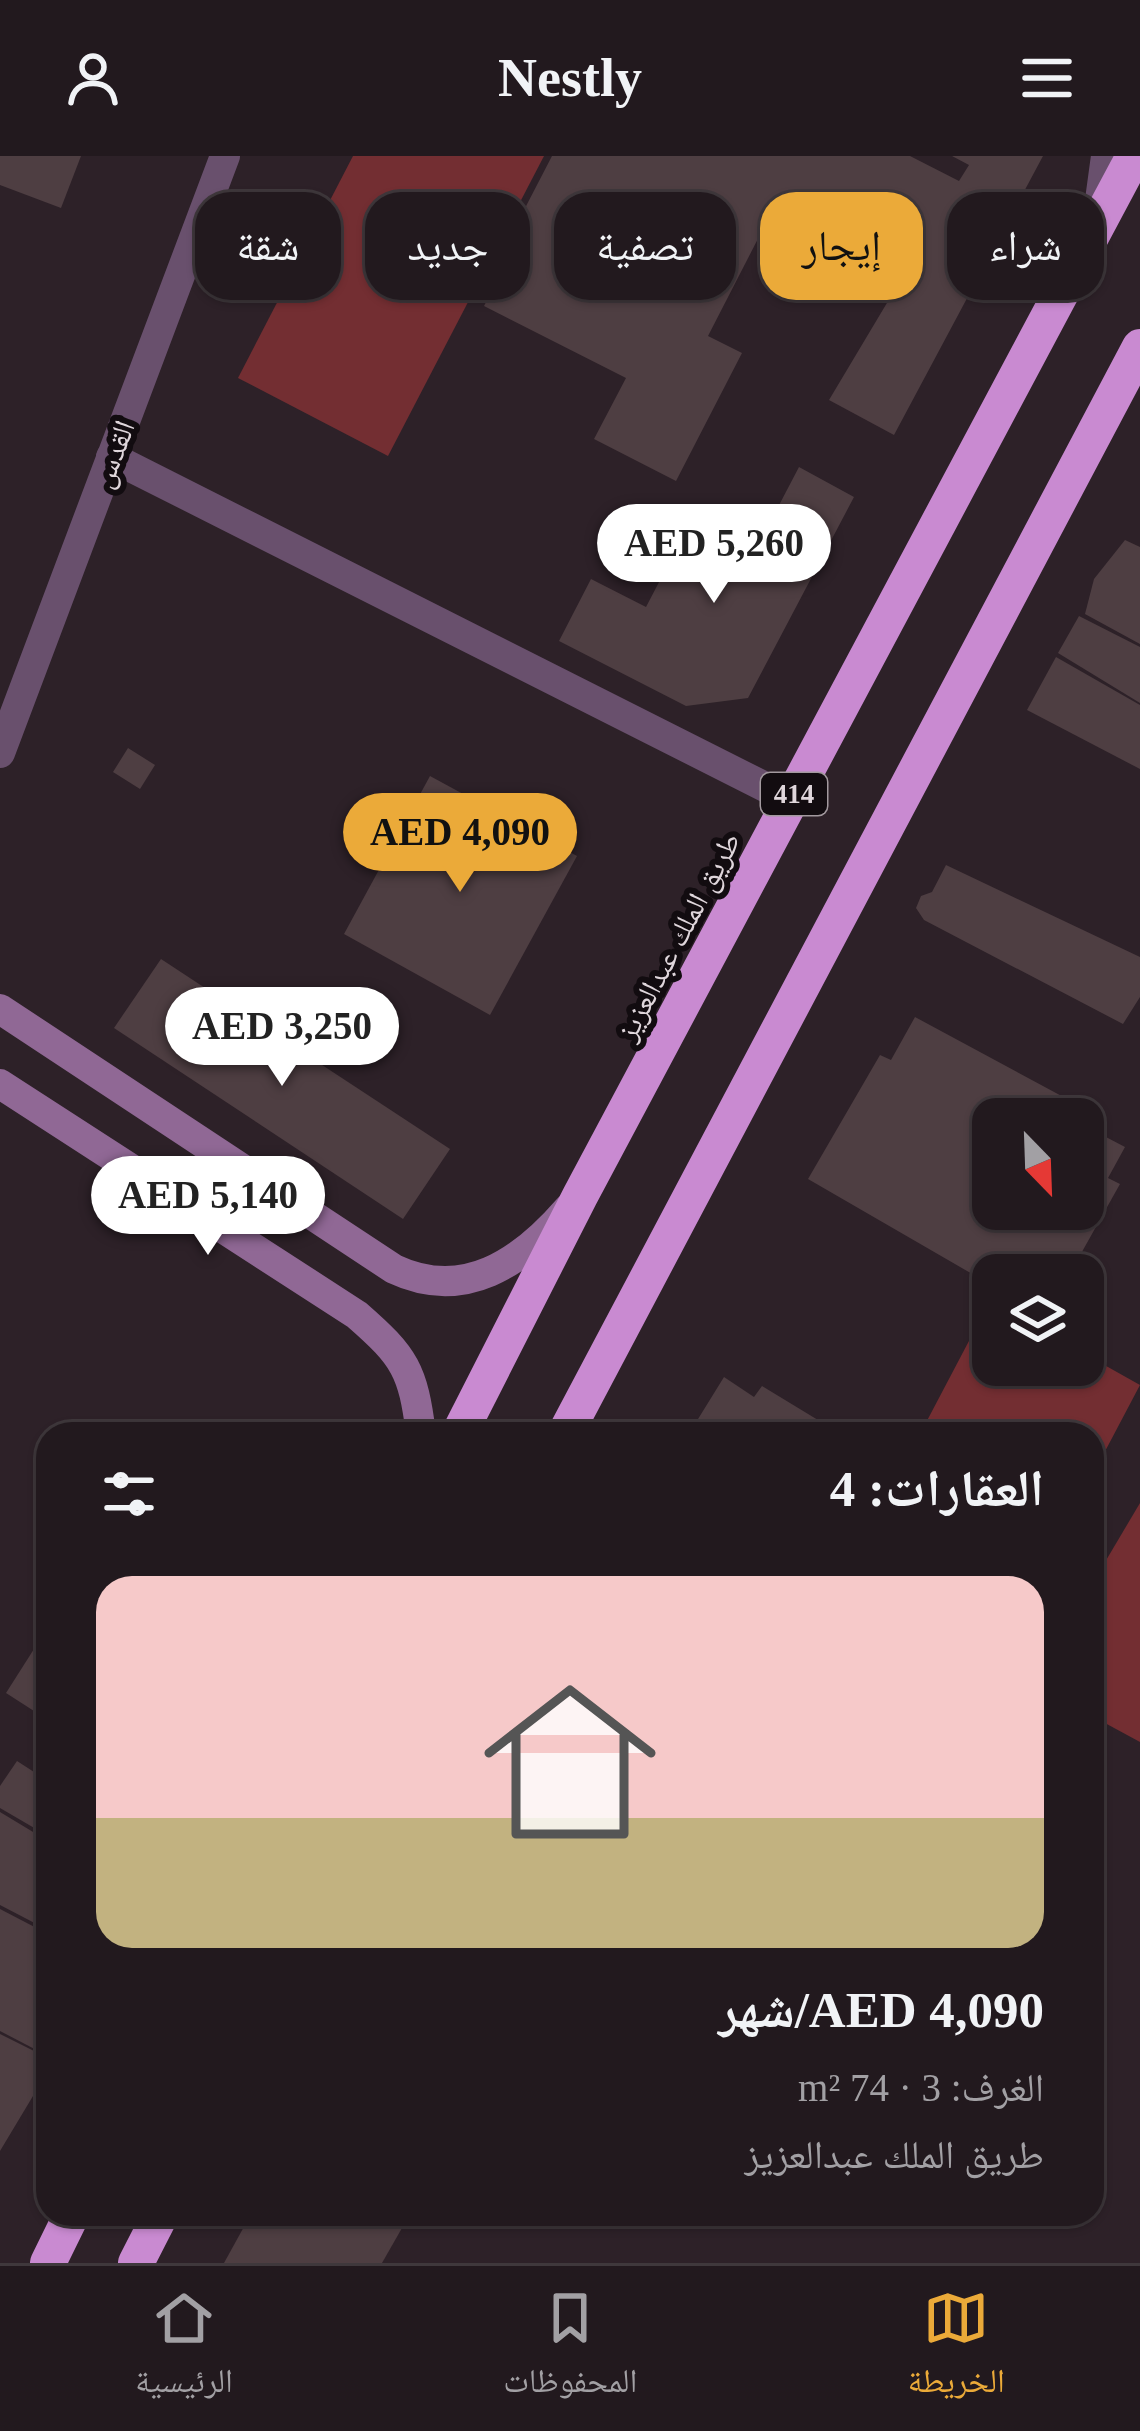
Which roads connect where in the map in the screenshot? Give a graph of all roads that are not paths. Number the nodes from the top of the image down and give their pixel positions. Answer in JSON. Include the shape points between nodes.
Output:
{"nodes":[{"id":1,"x":225,"y":156,"type":"edge"},
{"id":2,"x":1106,"y":156,"type":"edge"},
{"id":3,"x":1134,"y":156,"type":"edge"},
{"id":4,"x":1101,"y":192,"type":"edge"},
{"id":5,"x":1104,"y":211,"type":"edge"},
{"id":6,"x":1057,"y":300,"type":"edge"},
{"id":7,"x":1140,"y":347,"type":"edge"},
{"id":8,"x":111,"y":458,"type":"junction"},
{"id":9,"x":0,"y":752,"type":"edge"},
{"id":10,"x":791,"y":800,"type":"junction"},
{"id":11,"x":0,"y":1009,"type":"edge"},
{"id":12,"x":0,"y":1084,"type":"edge"},
{"id":13,"x":580,"y":1196,"type":"junction"},
{"id":14,"x":420,"y":1422,"type":"edge"},
{"id":15,"x":465,"y":1422,"type":"edge"},
{"id":16,"x":572,"y":1422,"type":"edge"},
{"id":17,"x":66,"y":2226,"type":"edge"},
{"id":18,"x":155,"y":2226,"type":"edge"},
{"id":19,"x":48,"y":2263,"type":"edge"},
{"id":20,"x":136,"y":2263,"type":"edge"}],
"edges":[{"from":1,"to":8,"type":"street","name":"القدس"},
{"from":2,"to":4,"type":"street"},
{"from":3,"to":5,"type":"highway","name":"طريق الملك عبدالعزيز","number":"414"},
{"from":6,"to":10,"type":"highway","name":"طريق الملك عبدالعزيز","number":"414"},
{"from":7,"to":16,"type":"highway"},
{"from":8,"to":9,"type":"street","name":"القدس"},
{"from":8,"to":10,"type":"street"},
{"from":10,"to":13,"type":"highway","name":"طريق الملك عبدالعزيز","number":"414"},
{"from":11,"to":13,"type":"street","via":[[421,1282],[454,1284],[484,1274],[553,1227]]},
{"from":12,"to":14,"type":"street","via":[[357,1316],[399,1352]]},
{"from":13,"to":15,"type":"highway","name":"طريق الملك عبدالعزيز","number":"414"},
{"from":17,"to":19,"type":"highway"},
{"from":18,"to":20,"type":"highway"}]}
